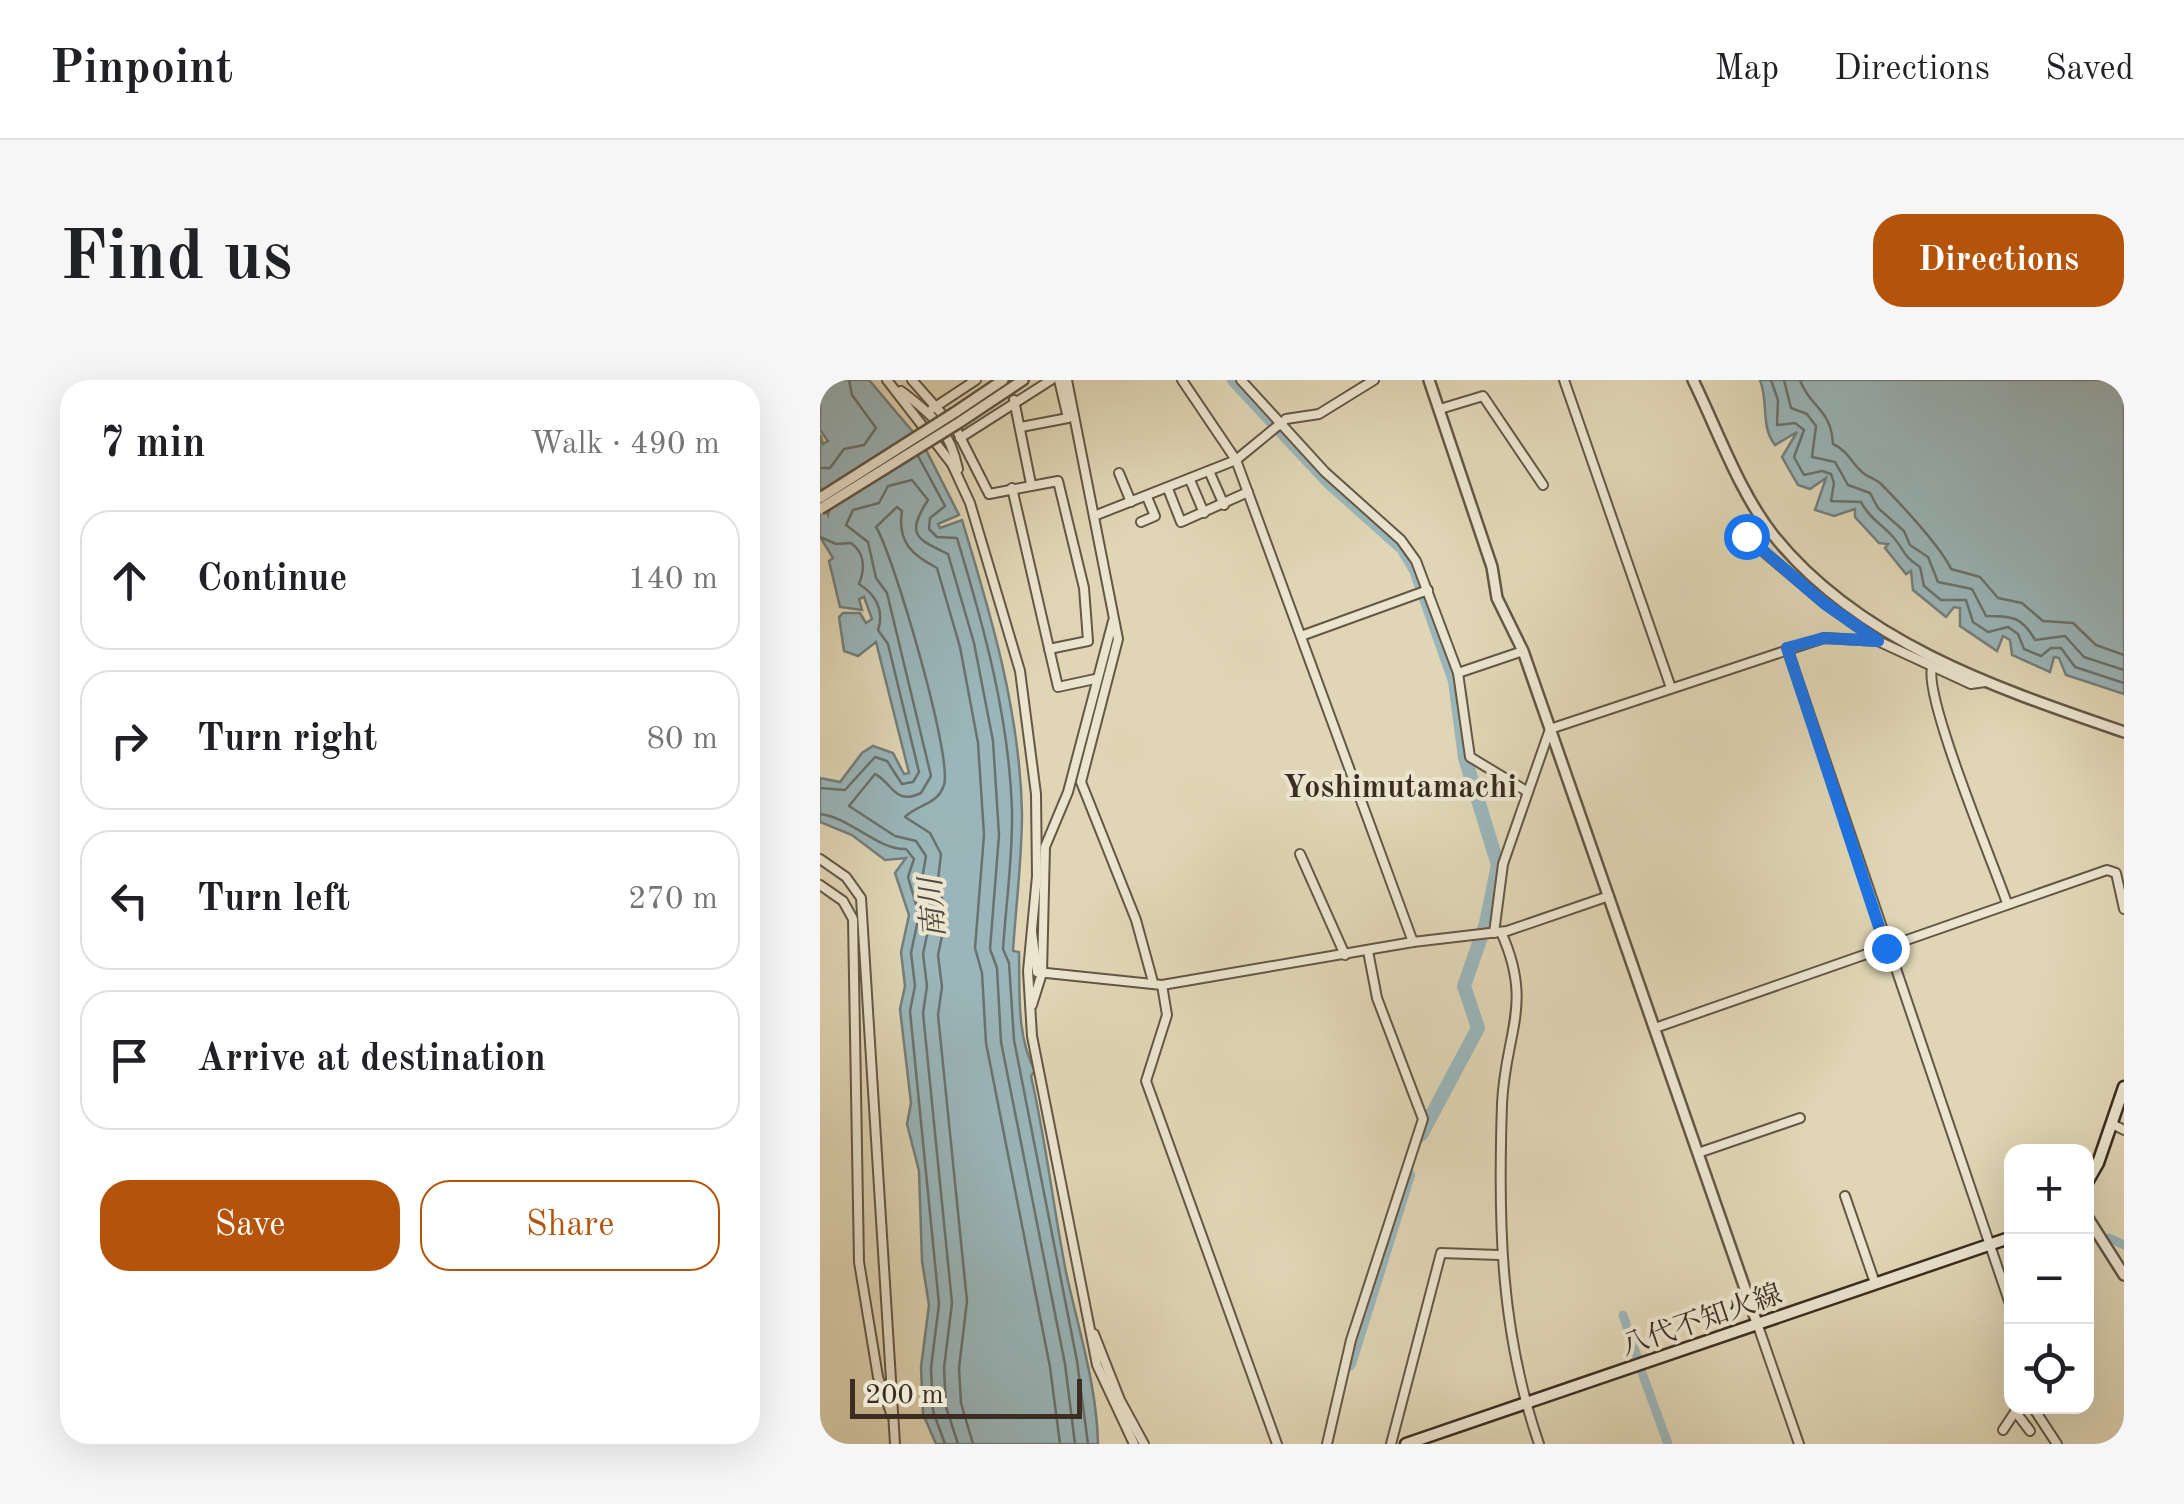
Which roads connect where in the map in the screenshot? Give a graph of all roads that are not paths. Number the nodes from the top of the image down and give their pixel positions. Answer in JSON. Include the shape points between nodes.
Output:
{"nodes":[{"id":1,"x":887,"y":380,"type":"edge"},
{"id":2,"x":912,"y":380,"type":"edge"},
{"id":3,"x":954,"y":380,"type":"edge"},
{"id":4,"x":976,"y":380,"type":"edge"},
{"id":5,"x":1002,"y":380,"type":"edge"},
{"id":6,"x":1024,"y":380,"type":"edge"},
{"id":7,"x":1051,"y":380,"type":"edge"},
{"id":8,"x":1059,"y":380,"type":"edge"},
{"id":9,"x":1067,"y":380,"type":"edge"},
{"id":10,"x":1182,"y":380,"type":"edge"},
{"id":11,"x":1241,"y":380,"type":"edge"},
{"id":12,"x":1374,"y":380,"type":"edge"},
{"id":13,"x":1430,"y":380,"type":"edge"},
{"id":14,"x":1564,"y":380,"type":"edge"},
{"id":15,"x":1693,"y":380,"type":"edge"},
{"id":16,"x":957,"y":392,"type":"junction"},
{"id":17,"x":1014,"y":402,"type":"junction"},
{"id":18,"x":932,"y":410,"type":"junction"},
{"id":19,"x":1440,"y":410,"type":"junction"},
{"id":20,"x":957,"y":418,"type":"junction"},
{"id":21,"x":1278,"y":426,"type":"junction"},
{"id":22,"x":1021,"y":428,"type":"junction"},
{"id":23,"x":960,"y":438,"type":"junction"},
{"id":24,"x":1236,"y":460,"type":"junction"},
{"id":25,"x":1119,"y":472,"type":"dead end"},
{"id":26,"x":1209,"y":472,"type":"junction"},
{"id":27,"x":1190,"y":480,"type":"junction"},
{"id":28,"x":961,"y":483,"type":"junction"},
{"id":29,"x":1030,"y":484,"type":"junction"},
{"id":30,"x":1543,"y":485,"type":"dead end"},
{"id":31,"x":1012,"y":488,"type":"junction"},
{"id":32,"x":1168,"y":488,"type":"junction"},
{"id":33,"x":1248,"y":492,"type":"junction"},
{"id":34,"x":1146,"y":496,"type":"junction"},
{"id":35,"x":820,"y":498,"type":"edge"},
{"id":36,"x":1131,"y":502,"type":"junction"},
{"id":37,"x":1224,"y":506,"type":"junction"},
{"id":38,"x":820,"y":509,"type":"edge"},
{"id":39,"x":1204,"y":513,"type":"junction"},
{"id":40,"x":1094,"y":516,"type":"junction"},
{"id":41,"x":1141,"y":522,"type":"dead end"},
{"id":42,"x":1746,"y":536,"type":"dead end"},
{"id":43,"x":1428,"y":590,"type":"junction"},
{"id":44,"x":1115,"y":616,"type":"junction"},
{"id":45,"x":1300,"y":636,"type":"junction"},
{"id":46,"x":1878,"y":641,"type":"junction"},
{"id":47,"x":1049,"y":648,"type":"junction"},
{"id":48,"x":1787,"y":648,"type":"junction"},
{"id":49,"x":1523,"y":651,"type":"junction"},
{"id":50,"x":1932,"y":668,"type":"junction"},
{"id":51,"x":1458,"y":673,"type":"junction"},
{"id":52,"x":1095,"y":679,"type":"junction"},
{"id":53,"x":1985,"y":682,"type":"junction"},
{"id":54,"x":1670,"y":685,"type":"junction"},
{"id":55,"x":1550,"y":729,"type":"junction"},
{"id":56,"x":2124,"y":732,"type":"edge"},
{"id":57,"x":1528,"y":792,"type":"junction"},
{"id":58,"x":1300,"y":854,"type":"dead end"},
{"id":59,"x":820,"y":859,"type":"edge"},
{"id":60,"x":820,"y":885,"type":"edge"},
{"id":61,"x":1609,"y":896,"type":"junction"},
{"id":62,"x":2007,"y":903,"type":"junction"},
{"id":63,"x":2124,"y":909,"type":"edge"},
{"id":64,"x":1031,"y":931,"type":"junction"},
{"id":65,"x":1495,"y":933,"type":"junction"},
{"id":66,"x":1412,"y":942,"type":"junction"},
{"id":67,"x":1886,"y":948,"type":"junction"},
{"id":68,"x":1368,"y":952,"type":"junction"},
{"id":69,"x":1345,"y":954,"type":"junction"},
{"id":70,"x":1042,"y":974,"type":"junction"},
{"id":71,"x":1158,"y":984,"type":"junction"},
{"id":72,"x":1030,"y":1012,"type":"junction"},
{"id":73,"x":1654,"y":1028,"type":"junction"},
{"id":74,"x":2124,"y":1086,"type":"edge"},
{"id":75,"x":1800,"y":1118,"type":"dead end"},
{"id":76,"x":2112,"y":1124,"type":"junction"},
{"id":77,"x":2124,"y":1130,"type":"edge"},
{"id":78,"x":1698,"y":1153,"type":"junction"},
{"id":79,"x":2094,"y":1167,"type":"edge"},
{"id":80,"x":1844,"y":1196,"type":"dead end"},
{"id":81,"x":2094,"y":1228,"type":"edge"},
{"id":82,"x":2004,"y":1239,"type":"edge"},
{"id":83,"x":1989,"y":1245,"type":"junction"},
{"id":84,"x":1499,"y":1255,"type":"junction"},
{"id":85,"x":2124,"y":1275,"type":"edge"},
{"id":86,"x":1876,"y":1283,"type":"junction"},
{"id":87,"x":2004,"y":1287,"type":"edge"},
{"id":88,"x":1757,"y":1324,"type":"junction"},
{"id":89,"x":1089,"y":1326,"type":"junction"},
{"id":90,"x":1525,"y":1404,"type":"junction"},
{"id":91,"x":2014,"y":1414,"type":"edge"},
{"id":92,"x":2020,"y":1414,"type":"edge"},
{"id":93,"x":2037,"y":1414,"type":"edge"},
{"id":94,"x":894,"y":1420,"type":"junction"},
{"id":95,"x":2003,"y":1430,"type":"dead end"},
{"id":96,"x":2030,"y":1431,"type":"dead end"},
{"id":97,"x":820,"y":1438,"type":"edge"},
{"id":98,"x":826,"y":1444,"type":"edge"},
{"id":99,"x":895,"y":1444,"type":"edge"},
{"id":100,"x":1134,"y":1444,"type":"edge"},
{"id":101,"x":1144,"y":1444,"type":"edge"},
{"id":102,"x":1277,"y":1444,"type":"edge"},
{"id":103,"x":1327,"y":1444,"type":"edge"},
{"id":104,"x":1392,"y":1444,"type":"edge"},
{"id":105,"x":1406,"y":1444,"type":"edge"},
{"id":106,"x":1539,"y":1444,"type":"edge"},
{"id":107,"x":1799,"y":1444,"type":"edge"},
{"id":108,"x":2057,"y":1444,"type":"edge"}],
"edges":[{"from":1,"to":18,"type":"street"},
{"from":1,"to":28,"type":"street"},
{"from":2,"to":18,"type":"street"},
{"from":3,"to":16,"type":"street"},
{"from":4,"to":16,"type":"street"},
{"from":5,"to":20,"type":"street"},
{"from":6,"to":20,"type":"street"},
{"from":7,"to":17,"type":"street"},
{"from":8,"to":22,"type":"street","via":[[1068,418]]},
{"from":9,"to":40,"type":"street"},
{"from":10,"to":24,"type":"street"},
{"from":11,"to":21,"type":"street"},
{"from":12,"to":21,"type":"street","via":[[1319,414]]},
{"from":13,"to":19,"type":"street"},
{"from":14,"to":54,"type":"street"},
{"from":15,"to":53,"type":"street","via":[[1750,497],[1802,568],[1879,626]]},
{"from":16,"to":18,"type":"street"},
{"from":17,"to":22,"type":"street"},
{"from":17,"to":23,"type":"street"},
{"from":18,"to":23,"type":"street"},
{"from":18,"to":28,"type":"street","via":[[952,441]]},
{"from":19,"to":30,"type":"street","via":[[1483,396]]},
{"from":19,"to":49,"type":"street","via":[[1498,598]]},
{"from":20,"to":35,"type":"street","bridge":true},
{"from":20,"to":38,"type":"street","bridge":true},
{"from":21,"to":24,"type":"street"},
{"from":21,"to":43,"type":"street","via":[[1408,548]]},
{"from":22,"to":29,"type":"street"},
{"from":23,"to":31,"type":"street","via":[[989,494]]},
{"from":24,"to":26,"type":"street"},
{"from":24,"to":33,"type":"street"},
{"from":25,"to":36,"type":"street"},
{"from":26,"to":27,"type":"street"},
{"from":26,"to":37,"type":"street"},
{"from":27,"to":32,"type":"street"},
{"from":27,"to":39,"type":"street"},
{"from":28,"to":64,"type":"street","via":[[1020,671],[1036,794]]},
{"from":29,"to":31,"type":"street"},
{"from":29,"to":47,"type":"street","via":[[1058,480],[1084,588],[1088,641]]},
{"from":31,"to":47,"type":"street"},
{"from":32,"to":34,"type":"street"},
{"from":32,"to":39,"type":"street","via":[[1181,522]]},
{"from":33,"to":37,"type":"street"},
{"from":33,"to":45,"type":"street"},
{"from":34,"to":36,"type":"street"},
{"from":34,"to":41,"type":"street","via":[[1154,516]]},
{"from":36,"to":40,"type":"street"},
{"from":37,"to":39,"type":"street"},
{"from":40,"to":44,"type":"street"},
{"from":42,"to":46,"type":"street"},
{"from":43,"to":45,"type":"street"},
{"from":43,"to":51,"type":"street"},
{"from":44,"to":52,"type":"street"},
{"from":44,"to":71,"type":"street","via":[[1118,640],[1081,782]]},
{"from":45,"to":66,"type":"street"},
{"from":46,"to":48,"type":"street","via":[[1824,638]]},
{"from":46,"to":50,"type":"street"},
{"from":47,"to":52,"type":"street","via":[[1058,687]]},
{"from":48,"to":54,"type":"street"},
{"from":48,"to":67,"type":"street"},
{"from":49,"to":51,"type":"street"},
{"from":49,"to":55,"type":"street"},
{"from":50,"to":53,"type":"street","via":[[1971,684]]},
{"from":50,"to":62,"type":"street","via":[[1942,718]]},
{"from":51,"to":57,"type":"street","via":[[1470,757]]},
{"from":52,"to":70,"type":"street","via":[[1068,792],[1046,847]]},
{"from":53,"to":56,"type":"street"},
{"from":54,"to":55,"type":"street"},
{"from":55,"to":57,"type":"street"},
{"from":55,"to":61,"type":"street"},
{"from":57,"to":65,"type":"street","via":[[1503,864]]},
{"from":58,"to":69,"type":"street"},
{"from":59,"to":94,"type":"street","via":[[861,898]]},
{"from":60,"to":94,"type":"street","via":[[844,901],[852,919],[860,1262],[878,1377]]},
{"from":61,"to":65,"type":"street"},
{"from":61,"to":73,"type":"street"},
{"from":62,"to":63,"type":"street","via":[[2114,869]]},
{"from":62,"to":67,"type":"street"},
{"from":64,"to":70,"type":"street"},
{"from":64,"to":72,"type":"street"},
{"from":65,"to":66,"type":"street"},
{"from":65,"to":84,"type":"street","via":[[1514,963],[1519,1013],[1502,1098]]},
{"from":66,"to":68,"type":"street"},
{"from":67,"to":73,"type":"street"},
{"from":67,"to":83,"type":"street"},
{"from":68,"to":69,"type":"street"},
{"from":68,"to":103,"type":"street","via":[[1376,998],[1423,1119],[1351,1340]]},
{"from":69,"to":71,"type":"street"},
{"from":70,"to":71,"type":"street"},
{"from":70,"to":72,"type":"street"},
{"from":71,"to":102,"type":"street","via":[[1167,1015],[1146,1081]]},
{"from":72,"to":89,"type":"street"},
{"from":73,"to":78,"type":"street"},
{"from":74,"to":76,"type":"main road"},
{"from":75,"to":78,"type":"street"},
{"from":76,"to":77,"type":"street"},
{"from":76,"to":79,"type":"main road"},
{"from":78,"to":88,"type":"street"},
{"from":80,"to":86,"type":"street"},
{"from":81,"to":85,"type":"street"},
{"from":82,"to":83,"type":"main road","name":"八代不知火線"},
{"from":83,"to":86,"type":"main road","name":"八代不知火線"},
{"from":83,"to":87,"type":"street"},
{"from":84,"to":90,"type":"street"},
{"from":84,"to":104,"type":"street","via":[[1441,1254]]},
{"from":86,"to":88,"type":"main road","name":"八代不知火線"},
{"from":88,"to":90,"type":"main road","name":"八代不知火線"},
{"from":88,"to":107,"type":"street"},
{"from":89,"to":100,"type":"street","via":[[1109,1396]]},
{"from":89,"to":101,"type":"street"},
{"from":90,"to":105,"type":"main road","name":"八代不知火線"},
{"from":90,"to":106,"type":"street"},
{"from":91,"to":95,"type":"street"},
{"from":92,"to":96,"type":"street"},
{"from":93,"to":108,"type":"street"},
{"from":94,"to":99,"type":"street"},
{"from":97,"to":98,"type":"main road"}]}
